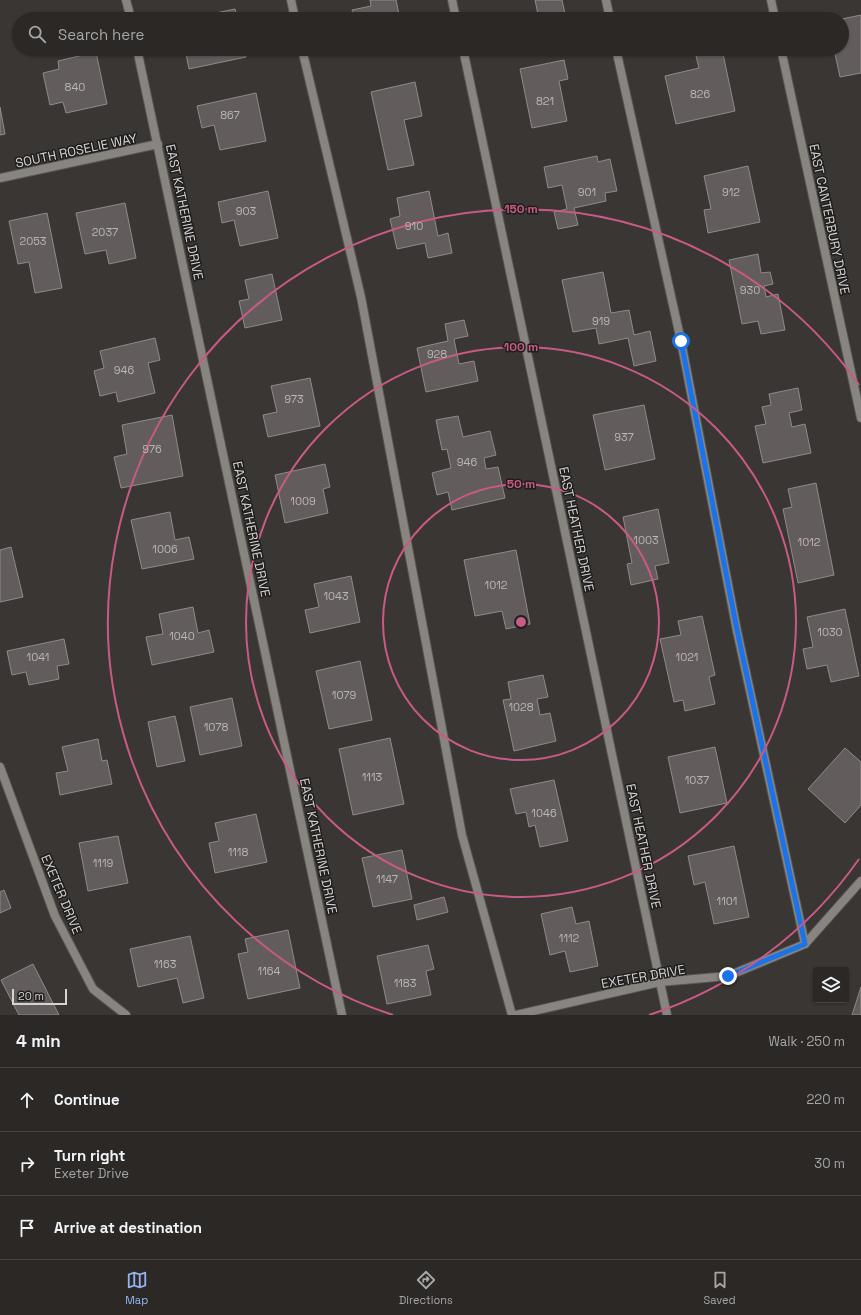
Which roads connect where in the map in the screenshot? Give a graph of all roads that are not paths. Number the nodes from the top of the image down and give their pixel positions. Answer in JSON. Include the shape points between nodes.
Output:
{"nodes":[{"id":1,"x":126,"y":0,"type":"edge"},
{"id":2,"x":291,"y":0,"type":"edge"},
{"id":3,"x":452,"y":0,"type":"edge"},
{"id":4,"x":606,"y":0,"type":"edge"},
{"id":5,"x":771,"y":0,"type":"edge"},
{"id":6,"x":129,"y":12,"type":"edge"},
{"id":7,"x":294,"y":12,"type":"edge"},
{"id":8,"x":455,"y":12,"type":"edge"},
{"id":9,"x":609,"y":12,"type":"edge"},
{"id":10,"x":774,"y":12,"type":"edge"},
{"id":11,"x":139,"y":56,"type":"edge"},
{"id":12,"x":304,"y":56,"type":"edge"},
{"id":13,"x":464,"y":56,"type":"edge"},
{"id":14,"x":618,"y":56,"type":"edge"},
{"id":15,"x":783,"y":56,"type":"edge"},
{"id":16,"x":158,"y":144,"type":"junction"},
{"id":17,"x":0,"y":178,"type":"edge"},
{"id":18,"x":861,"y":418,"type":"edge"},
{"id":19,"x":0,"y":767,"type":"edge"},
{"id":20,"x":861,"y":881,"type":"edge"},
{"id":21,"x":805,"y":944,"type":"junction"},
{"id":22,"x":660,"y":982,"type":"junction"},
{"id":23,"x":126,"y":1015,"type":"edge"},
{"id":24,"x":342,"y":1015,"type":"edge"},
{"id":25,"x":512,"y":1015,"type":"edge"},
{"id":26,"x":516,"y":1015,"type":"edge"},
{"id":27,"x":667,"y":1015,"type":"edge"}],
"edges":[{"from":1,"to":6,"type":"street"},
{"from":2,"to":7,"type":"street"},
{"from":3,"to":8,"type":"street"},
{"from":4,"to":9,"type":"street"},
{"from":5,"to":10,"type":"street"},
{"from":11,"to":16,"type":"street","name":"EAST KATHERINE DRIVE"},
{"from":12,"to":25,"type":"street","via":[[361,298],[462,835]]},
{"from":13,"to":22,"type":"street","name":"EAST HEATHER DRIVE"},
{"from":14,"to":21,"type":"street","via":[[681,341],[737,630]]},
{"from":15,"to":18,"type":"street","name":"EAST CANTERBURY DRIVE"},
{"from":16,"to":17,"type":"street","name":"SOUTH ROSELIE WAY"},
{"from":16,"to":24,"type":"street","name":"EAST KATHERINE DRIVE"},
{"from":19,"to":23,"type":"street","name":"EXETER DRIVE","via":[[55,916],[93,989]]},
{"from":20,"to":21,"type":"street","name":"EXETER DRIVE"},
{"from":21,"to":22,"type":"street","name":"EXETER DRIVE","via":[[728,976]]},
{"from":22,"to":26,"type":"street","name":"EXETER DRIVE"},
{"from":22,"to":27,"type":"street","name":"EAST HEATHER DRIVE"}]}
